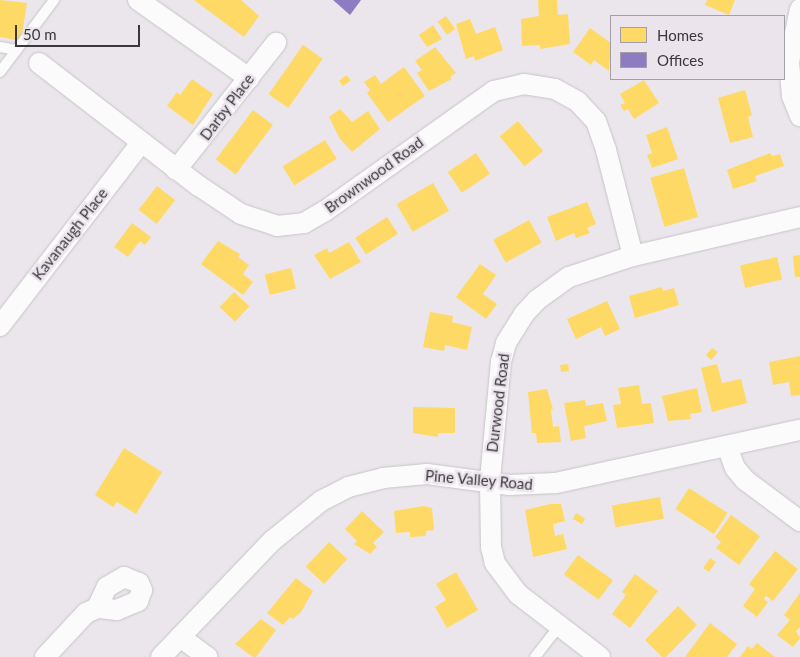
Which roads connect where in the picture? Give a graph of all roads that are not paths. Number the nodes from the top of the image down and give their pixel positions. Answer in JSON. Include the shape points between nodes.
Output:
{"nodes":[{"id":1,"x":54,"y":0,"type":"edge"},
{"id":2,"x":138,"y":0,"type":"edge"},
{"id":3,"x":800,"y":9,"type":"edge"},
{"id":4,"x":276,"y":43,"type":"dead end"},
{"id":5,"x":0,"y":47,"type":"edge"},
{"id":6,"x":17,"y":50,"type":"junction"},
{"id":7,"x":39,"y":63,"type":"dead end"},
{"id":8,"x":0,"y":72,"type":"edge"},
{"id":9,"x":249,"y":78,"type":"junction"},
{"id":10,"x":800,"y":116,"type":"edge"},
{"id":11,"x":140,"y":143,"type":"junction"},
{"id":12,"x":176,"y":170,"type":"junction"},
{"id":13,"x":800,"y":217,"type":"edge"},
{"id":14,"x":633,"y":256,"type":"junction"},
{"id":15,"x":0,"y":326,"type":"edge"},
{"id":16,"x":800,"y":430,"type":"edge"},
{"id":17,"x":727,"y":446,"type":"junction"},
{"id":18,"x":490,"y":480,"type":"junction"},
{"id":19,"x":800,"y":522,"type":"edge"},
{"id":20,"x":97,"y":608,"type":"dead end"},
{"id":21,"x":559,"y":626,"type":"junction"},
{"id":22,"x":180,"y":637,"type":"junction"},
{"id":23,"x":593,"y":655,"type":"edge"},
{"id":24,"x":45,"y":657,"type":"edge"},
{"id":25,"x":160,"y":657,"type":"edge"},
{"id":26,"x":208,"y":657,"type":"edge"},
{"id":27,"x":534,"y":657,"type":"edge"}],
"edges":[{"from":1,"to":6,"type":"lane"},
{"from":2,"to":9,"type":"street"},
{"from":3,"to":10,"type":"street","via":[[789,62],[792,96]]},
{"from":4,"to":9,"type":"street","name":"Darby Place"},
{"from":5,"to":6,"type":"lane"},
{"from":6,"to":8,"type":"lane"},
{"from":7,"to":11,"type":"street","name":"Brownwood Road"},
{"from":9,"to":12,"type":"street","name":"Darby Place"},
{"from":11,"to":12,"type":"street","name":"Brownwood Road"},
{"from":11,"to":15,"type":"street","name":"Kavanaugh Place"},
{"from":12,"to":14,"type":"street","name":"Brownwood Road","via":[[241,214],[260,222],[291,226],[346,198],[485,96],[510,86],[536,84],[571,97],[596,121]]},
{"from":13,"to":14,"type":"street","name":"Durwood Road"},
{"from":14,"to":18,"type":"street","name":"Durwood Road","via":[[558,283],[536,300],[515,326],[501,362]]},
{"from":16,"to":17,"type":"street","name":"Pine Valley Road"},
{"from":17,"to":18,"type":"street","name":"Pine Valley Road","via":[[556,483],[530,486]]},
{"from":17,"to":19,"type":"street","via":[[735,468],[745,480]]},
{"from":18,"to":21,"type":"street","name":"Durwood Road","via":[[491,547],[495,563],[518,594]]},
{"from":18,"to":22,"type":"street","name":"Pine Valley Road","via":[[448,474],[405,475],[366,482],[332,494],[272,541]]},
{"from":20,"to":24,"type":"street","via":[[86,613]]},
{"from":21,"to":23,"type":"street","name":"Durwood Road"},
{"from":21,"to":27,"type":"lane"},
{"from":22,"to":25,"type":"street","name":"Pine Valley Road"},
{"from":22,"to":26,"type":"street"}]}
